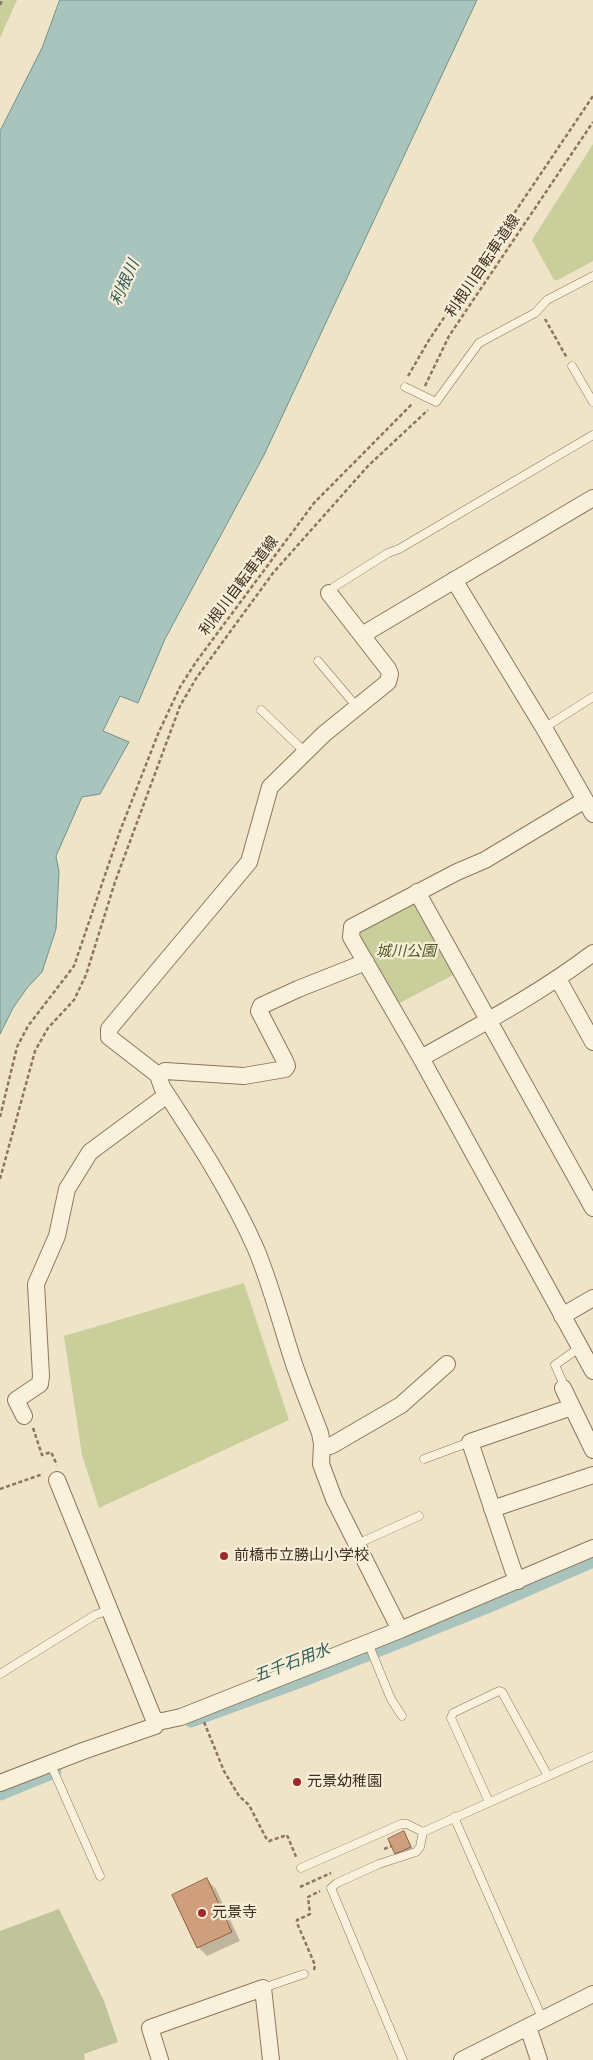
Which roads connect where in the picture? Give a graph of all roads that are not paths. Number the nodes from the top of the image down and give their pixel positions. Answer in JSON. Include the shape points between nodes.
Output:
{"nodes":[{"id":1,"x":593,"y":276,"type":"edge"},
{"id":2,"x":572,"y":366,"type":"road end"},
{"id":3,"x":405,"y":387,"type":"road end"},
{"id":4,"x":593,"y":402,"type":"edge"},
{"id":5,"x":593,"y":435,"type":"edge"},
{"id":6,"x":593,"y":498,"type":"edge"},
{"id":7,"x":454,"y":580,"type":"junction"},
{"id":8,"x":330,"y":593,"type":"joint"},
{"id":9,"x":362,"y":635,"type":"junction"},
{"id":10,"x":318,"y":661,"type":"dead end"},
{"id":11,"x":593,"y":696,"type":"edge"},
{"id":12,"x":357,"y":707,"type":"junction"},
{"id":13,"x":261,"y":710,"type":"dead end"},
{"id":14,"x":544,"y":728,"type":"junction"},
{"id":15,"x":305,"y":752,"type":"junction"},
{"id":16,"x":589,"y":807,"type":"edge"},
{"id":17,"x":417,"y":892,"type":"junction"},
{"id":18,"x":593,"y":953,"type":"edge"},
{"id":19,"x":366,"y":962,"type":"junction"},
{"id":20,"x":558,"y":979,"type":"junction"},
{"id":21,"x":489,"y":1020,"type":"junction"},
{"id":22,"x":593,"y":1042,"type":"edge"},
{"id":23,"x":421,"y":1058,"type":"junction"},
{"id":24,"x":158,"y":1075,"type":"junction"},
{"id":25,"x":167,"y":1095,"type":"junction"},
{"id":26,"x":593,"y":1208,"type":"edge"},
{"id":27,"x":593,"y":1298,"type":"edge"},
{"id":28,"x":562,"y":1316,"type":"junction"},
{"id":29,"x":579,"y":1348,"type":"junction"},
{"id":30,"x":446,"y":1364,"type":"dead end"},
{"id":31,"x":593,"y":1372,"type":"edge"},
{"id":32,"x":563,"y":1388,"type":"joint"},
{"id":33,"x":572,"y":1407,"type":"junction"},
{"id":34,"x":24,"y":1416,"type":"road end"},
{"id":35,"x":470,"y":1442,"type":"junction"},
{"id":36,"x":322,"y":1444,"type":"junction"},
{"id":37,"x":593,"y":1450,"type":"edge"},
{"id":38,"x":424,"y":1459,"type":"dead end"},
{"id":39,"x":593,"y":1475,"type":"edge"},
{"id":40,"x":57,"y":1480,"type":"road end"},
{"id":41,"x":492,"y":1509,"type":"junction"},
{"id":42,"x":419,"y":1516,"type":"dead end"},
{"id":43,"x":357,"y":1544,"type":"junction"},
{"id":44,"x":593,"y":1548,"type":"edge"},
{"id":45,"x":518,"y":1580,"type":"junction"},
{"id":46,"x":109,"y":1610,"type":"junction"},
{"id":47,"x":400,"y":1630,"type":"junction"},
{"id":48,"x":368,"y":1643,"type":"junction"},
{"id":49,"x":0,"y":1674,"type":"edge"},
{"id":50,"x":402,"y":1716,"type":"dead end"},
{"id":51,"x":158,"y":1722,"type":"junction"},
{"id":52,"x":593,"y":1756,"type":"edge"},
{"id":53,"x":51,"y":1764,"type":"junction"},
{"id":54,"x":548,"y":1776,"type":"junction"},
{"id":55,"x":0,"y":1783,"type":"edge"},
{"id":56,"x":489,"y":1802,"type":"junction"},
{"id":57,"x":454,"y":1816,"type":"junction"},
{"id":58,"x":423,"y":1832,"type":"junction"},
{"id":59,"x":301,"y":1868,"type":"road end"},
{"id":60,"x":100,"y":1876,"type":"dead end"},
{"id":61,"x":304,"y":1974,"type":"road end"},
{"id":62,"x":263,"y":1988,"type":"junction"},
{"id":63,"x":593,"y":1994,"type":"edge"},
{"id":64,"x":535,"y":2023,"type":"junction"},
{"id":65,"x":160,"y":2060,"type":"edge"},
{"id":66,"x":271,"y":2060,"type":"edge"},
{"id":67,"x":403,"y":2060,"type":"edge"},
{"id":68,"x":462,"y":2060,"type":"edge"},
{"id":69,"x":539,"y":2060,"type":"edge"}],
"edges":[{"from":1,"to":3,"type":"lane","via":[[547,300],[535,313],[479,343],[436,402]]},
{"from":2,"to":4,"type":"lane"},
{"from":5,"to":8,"type":"lane","via":[[388,553],[334,587]]},
{"from":6,"to":7,"type":"street"},
{"from":7,"to":9,"type":"street"},
{"from":7,"to":14,"type":"street"},
{"from":8,"to":9,"type":"street"},
{"from":9,"to":12,"type":"street","via":[[390,674],[388,682]]},
{"from":10,"to":12,"type":"lane"},
{"from":11,"to":14,"type":"lane"},
{"from":12,"to":15,"type":"street"},
{"from":13,"to":15,"type":"lane"},
{"from":14,"to":16,"type":"street"},
{"from":15,"to":24,"type":"street","via":[[268,791],[248,862],[109,1029],[109,1037]]},
{"from":16,"to":17,"type":"street"},
{"from":17,"to":19,"type":"street","via":[[352,927],[351,937]]},
{"from":17,"to":21,"type":"street"},
{"from":18,"to":20,"type":"street"},
{"from":19,"to":23,"type":"street"},
{"from":19,"to":24,"type":"street","via":[[261,1006],[260,1012],[285,1061],[285,1069],[244,1076],[165,1070]]},
{"from":20,"to":21,"type":"street"},
{"from":20,"to":22,"type":"street"},
{"from":21,"to":23,"type":"street"},
{"from":21,"to":26,"type":"street"},
{"from":23,"to":28,"type":"street"},
{"from":24,"to":25,"type":"street"},
{"from":25,"to":34,"type":"street","via":[[90,1152],[67,1189],[57,1236],[36,1284],[41,1376],[40,1384],[16,1400]]},
{"from":25,"to":36,"type":"street","via":[[219,1177],[256,1250]]},
{"from":27,"to":28,"type":"street"},
{"from":28,"to":29,"type":"street"},
{"from":29,"to":31,"type":"street"},
{"from":29,"to":32,"type":"lane","via":[[555,1365]]},
{"from":30,"to":36,"type":"street","via":[[394,1409],[334,1444]]},
{"from":32,"to":33,"type":"street"},
{"from":33,"to":35,"type":"street"},
{"from":33,"to":37,"type":"street"},
{"from":35,"to":38,"type":"lane"},
{"from":35,"to":41,"type":"street"},
{"from":36,"to":43,"type":"street","via":[[320,1464]]},
{"from":39,"to":41,"type":"street"},
{"from":40,"to":46,"type":"street"},
{"from":41,"to":45,"type":"street"},
{"from":42,"to":43,"type":"lane"},
{"from":43,"to":47,"type":"street"},
{"from":44,"to":45,"type":"street"},
{"from":45,"to":47,"type":"street"},
{"from":46,"to":49,"type":"lane","via":[[95,1615]]},
{"from":46,"to":51,"type":"street","via":[[153,1717]]},
{"from":47,"to":48,"type":"street"},
{"from":48,"to":50,"type":"lane","via":[[391,1699]]},
{"from":48,"to":51,"type":"street","via":[[181,1717]]},
{"from":51,"to":53,"type":"street","via":[[155,1726]]},
{"from":52,"to":54,"type":"lane"},
{"from":53,"to":55,"type":"street"},
{"from":53,"to":60,"type":"lane"},
{"from":54,"to":56,"type":"lane"},
{"from":54,"to":56,"type":"lane","via":[[499,1691],[454,1713],[451,1718]]},
{"from":56,"to":57,"type":"lane"},
{"from":57,"to":58,"type":"lane"},
{"from":57,"to":64,"type":"lane"},
{"from":58,"to":59,"type":"lane","via":[[401,1824]]},
{"from":58,"to":67,"type":"lane","via":[[416,1852],[378,1864],[331,1888]]},
{"from":61,"to":62,"type":"lane"},
{"from":62,"to":65,"type":"street","via":[[150,2028]]},
{"from":62,"to":66,"type":"street"},
{"from":63,"to":64,"type":"street"},
{"from":64,"to":68,"type":"street"},
{"from":64,"to":69,"type":"street"}]}
